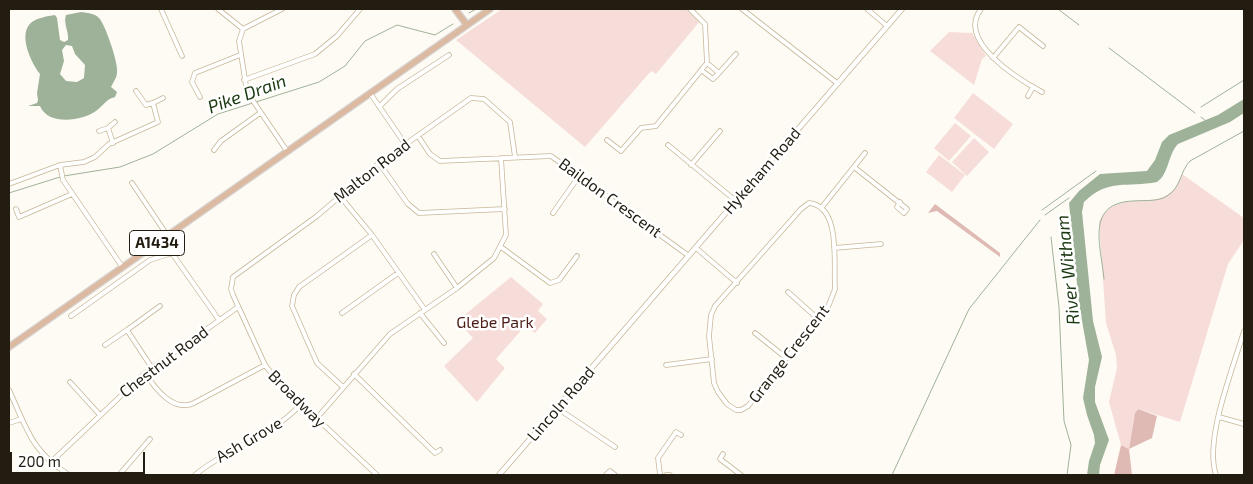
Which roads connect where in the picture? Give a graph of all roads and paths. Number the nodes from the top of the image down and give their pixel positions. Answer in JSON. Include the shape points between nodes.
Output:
{"nodes":[{"id":1,"x":161,"y":9,"type":"edge"},
{"id":2,"x":218,"y":9,"type":"edge"},
{"id":3,"x":282,"y":9,"type":"edge"},
{"id":4,"x":360,"y":9,"type":"edge"},
{"id":5,"x":456,"y":9,"type":"edge"},
{"id":6,"x":490,"y":9,"type":"edge"},
{"id":7,"x":690,"y":9,"type":"edge"},
{"id":8,"x":742,"y":9,"type":"edge"},
{"id":9,"x":867,"y":9,"type":"edge"},
{"id":10,"x":902,"y":9,"type":"edge"},
{"id":11,"x":981,"y":9,"type":"edge"},
{"id":12,"x":748,"y":10,"type":"edge"},
{"id":13,"x":468,"y":25,"type":"junction"},
{"id":14,"x":887,"y":26,"type":"junction"},
{"id":15,"x":243,"y":29,"type":"junction"},
{"id":16,"x":1042,"y":46,"type":"dead end"},
{"id":17,"x":450,"y":54,"type":"dead end"},
{"id":18,"x":736,"y":54,"type":"dead end"},
{"id":19,"x":240,"y":55,"type":"junction"},
{"id":20,"x":182,"y":56,"type":"dead end"},
{"id":21,"x":993,"y":58,"type":"junction"},
{"id":22,"x":707,"y":63,"type":"junction"},
{"id":23,"x":701,"y":70,"type":"junction"},
{"id":24,"x":719,"y":73,"type":"junction"},
{"id":25,"x":244,"y":80,"type":"junction"},
{"id":26,"x":837,"y":83,"type":"junction"},
{"id":27,"x":1033,"y":87,"type":"junction"},
{"id":28,"x":136,"y":91,"type":"dead end"},
{"id":29,"x":370,"y":92,"type":"junction"},
{"id":30,"x":1042,"y":92,"type":"dead end"},
{"id":31,"x":1028,"y":96,"type":"dead end"},
{"id":32,"x":200,"y":97,"type":"dead end"},
{"id":33,"x":164,"y":98,"type":"dead end"},
{"id":34,"x":152,"y":103,"type":"junction"},
{"id":35,"x":380,"y":106,"type":"junction"},
{"id":36,"x":260,"y":113,"type":"junction"},
{"id":37,"x":115,"y":122,"type":"dead end"},
{"id":38,"x":158,"y":122,"type":"junction"},
{"id":39,"x":108,"y":128,"type":"junction"},
{"id":40,"x":162,"y":128,"type":"dead end"},
{"id":41,"x":99,"y":131,"type":"dead end"},
{"id":42,"x":720,"y":131,"type":"dead end"},
{"id":43,"x":418,"y":136,"type":"junction"},
{"id":44,"x":607,"y":140,"type":"dead end"},
{"id":45,"x":113,"y":142,"type":"junction"},
{"id":46,"x":405,"y":144,"type":"junction"},
{"id":47,"x":668,"y":145,"type":"dead end"},
{"id":48,"x":214,"y":150,"type":"dead end"},
{"id":49,"x":287,"y":151,"type":"junction"},
{"id":50,"x":865,"y":153,"type":"dead end"},
{"id":51,"x":515,"y":156,"type":"junction"},
{"id":52,"x":501,"y":158,"type":"junction"},
{"id":53,"x":379,"y":163,"type":"junction"},
{"id":54,"x":691,"y":165,"type":"junction"},
{"id":55,"x":60,"y":166,"type":"junction"},
{"id":56,"x":854,"y":167,"type":"junction"},
{"id":57,"x":579,"y":176,"type":"junction"},
{"id":58,"x":132,"y":183,"type":"dead end"},
{"id":59,"x":9,"y":184,"type":"edge"},
{"id":60,"x":72,"y":194,"type":"junction"},
{"id":61,"x":339,"y":195,"type":"junction"},
{"id":62,"x":736,"y":200,"type":"junction"},
{"id":63,"x":900,"y":202,"type":"dead end"},
{"id":64,"x":822,"y":207,"type":"junction"},
{"id":65,"x":16,"y":209,"type":"dead end"},
{"id":66,"x":505,"y":209,"type":"junction"},
{"id":67,"x":553,"y":213,"type":"dead end"},
{"id":68,"x":372,"y":235,"type":"junction"},
{"id":69,"x":165,"y":237,"type":"junction"},
{"id":70,"x":881,"y":244,"type":"dead end"},
{"id":71,"x":501,"y":247,"type":"junction"},
{"id":72,"x":696,"y":248,"type":"junction"},
{"id":73,"x":834,"y":248,"type":"junction"},
{"id":74,"x":172,"y":252,"type":"junction"},
{"id":75,"x":434,"y":254,"type":"dead end"},
{"id":76,"x":577,"y":256,"type":"dead end"},
{"id":77,"x":689,"y":256,"type":"junction"},
{"id":78,"x":122,"y":268,"type":"junction"},
{"id":79,"x":398,"y":273,"type":"junction"},
{"id":80,"x":737,"y":283,"type":"junction"},
{"id":81,"x":457,"y":288,"type":"junction"},
{"id":82,"x":788,"y":292,"type":"dead end"},
{"id":83,"x":160,"y":306,"type":"dead end"},
{"id":84,"x":238,"y":307,"type":"junction"},
{"id":85,"x":425,"y":310,"type":"junction"},
{"id":86,"x":342,"y":313,"type":"dead end"},
{"id":87,"x":420,"y":313,"type":"junction"},
{"id":88,"x":71,"y":316,"type":"dead end"},
{"id":89,"x":817,"y":318,"type":"junction"},
{"id":90,"x":219,"y":320,"type":"junction"},
{"id":91,"x":127,"y":330,"type":"junction"},
{"id":92,"x":622,"y":332,"type":"joint"},
{"id":93,"x":1244,"y":332,"type":"edge"},
{"id":94,"x":755,"y":334,"type":"dead end"},
{"id":95,"x":444,"y":343,"type":"dead end"},
{"id":96,"x":105,"y":345,"type":"dead end"},
{"id":97,"x":9,"y":348,"type":"edge"},
{"id":98,"x":785,"y":357,"type":"junction"},
{"id":99,"x":712,"y":359,"type":"junction"},
{"id":100,"x":265,"y":365,"type":"junction"},
{"id":101,"x":666,"y":365,"type":"dead end"},
{"id":102,"x":152,"y":368,"type":"junction"},
{"id":103,"x":145,"y":373,"type":"junction"},
{"id":104,"x":354,"y":374,"type":"junction"},
{"id":105,"x":70,"y":382,"type":"dead end"},
{"id":106,"x":343,"y":387,"type":"junction"},
{"id":107,"x":9,"y":390,"type":"edge"},
{"id":108,"x":301,"y":404,"type":"junction"},
{"id":109,"x":557,"y":408,"type":"junction"},
{"id":110,"x":99,"y":414,"type":"junction"},
{"id":111,"x":1219,"y":417,"type":"junction"},
{"id":112,"x":21,"y":419,"type":"junction"},
{"id":113,"x":316,"y":419,"type":"junction"},
{"id":114,"x":9,"y":423,"type":"edge"},
{"id":115,"x":1244,"y":424,"type":"edge"},
{"id":116,"x":680,"y":434,"type":"dead end"},
{"id":117,"x":150,"y":439,"type":"dead end"},
{"id":118,"x":615,"y":447,"type":"dead end"},
{"id":119,"x":440,"y":450,"type":"dead end"},
{"id":120,"x":723,"y":454,"type":"dead end"},
{"id":121,"x":50,"y":462,"type":"junction"},
{"id":122,"x":69,"y":475,"type":"edge"},
{"id":123,"x":119,"y":475,"type":"edge"},
{"id":124,"x":196,"y":475,"type":"edge"},
{"id":125,"x":377,"y":475,"type":"edge"},
{"id":126,"x":499,"y":475,"type":"edge"},
{"id":127,"x":606,"y":475,"type":"edge"},
{"id":128,"x":615,"y":475,"type":"edge"},
{"id":129,"x":660,"y":475,"type":"edge"},
{"id":130,"x":741,"y":475,"type":"edge"},
{"id":131,"x":1216,"y":475,"type":"edge"}],
"edges":[{"from":1,"to":20,"type":"street"},
{"from":2,"to":15,"type":"street"},
{"from":3,"to":15,"type":"street"},
{"from":4,"to":25,"type":"street","via":[[337,36],[315,54]]},
{"from":5,"to":13,"type":"main road"},
{"from":6,"to":13,"type":"main road","number":"A1434"},
{"from":7,"to":22,"type":"street","via":[[705,24]]},
{"from":8,"to":12,"type":"street"},
{"from":9,"to":14,"type":"street"},
{"from":10,"to":14,"type":"street","name":"Hykeham Road"},
{"from":11,"to":21,"type":"street","via":[[975,17],[974,27],[982,45]]},
{"from":12,"to":26,"type":"street"},
{"from":13,"to":29,"type":"main road","number":"A1434"},
{"from":14,"to":26,"type":"street","name":"Hykeham Road"},
{"from":15,"to":19,"type":"street","via":[[239,41]]},
{"from":16,"to":21,"type":"street","via":[[1017,25]]},
{"from":17,"to":35,"type":"street","via":[[398,89]]},
{"from":18,"to":24,"type":"street"},
{"from":19,"to":25,"type":"street"},
{"from":19,"to":32,"type":"street","via":[[195,73],[192,82]]},
{"from":21,"to":27,"type":"street"},
{"from":22,"to":23,"type":"street"},
{"from":22,"to":24,"type":"street"},
{"from":23,"to":24,"type":"street","via":[[713,80]]},
{"from":23,"to":44,"type":"street","via":[[656,126],[640,128],[621,151]]},
{"from":25,"to":36,"type":"street"},
{"from":26,"to":62,"type":"street","name":"Hykeham Road"},
{"from":27,"to":30,"type":"street"},
{"from":27,"to":31,"type":"street"},
{"from":28,"to":34,"type":"street","via":[[146,105]]},
{"from":29,"to":35,"type":"street"},
{"from":29,"to":49,"type":"main road","number":"A1434"},
{"from":33,"to":34,"type":"street"},
{"from":34,"to":38,"type":"street"},
{"from":35,"to":46,"type":"street"},
{"from":36,"to":48,"type":"street","via":[[221,141]]},
{"from":36,"to":49,"type":"street"},
{"from":37,"to":39,"type":"street"},
{"from":38,"to":40,"type":"street"},
{"from":38,"to":45,"type":"street"},
{"from":39,"to":41,"type":"street"},
{"from":39,"to":45,"type":"street"},
{"from":42,"to":54,"type":"street"},
{"from":43,"to":46,"type":"street","name":"Malton Road"},
{"from":43,"to":51,"type":"street","name":"Malton Road","via":[[465,101],[478,98],[493,106],[510,122]]},
{"from":43,"to":52,"type":"street","name":"Baildon Crescent","via":[[430,154],[440,161]]},
{"from":45,"to":55,"type":"street","via":[[84,162]]},
{"from":46,"to":53,"type":"street","name":"Malton Road"},
{"from":47,"to":54,"type":"street"},
{"from":49,"to":69,"type":"main road","number":"A1434"},
{"from":50,"to":56,"type":"street"},
{"from":51,"to":52,"type":"street","name":"Baildon Crescent"},
{"from":51,"to":57,"type":"street","name":"Baildon Crescent","via":[[551,156]]},
{"from":52,"to":66,"type":"street"},
{"from":53,"to":61,"type":"street","name":"Malton Road"},
{"from":53,"to":66,"type":"street","via":[[408,204],[419,213]]},
{"from":54,"to":62,"type":"street"},
{"from":55,"to":59,"type":"street"},
{"from":55,"to":60,"type":"street","via":[[63,180]]},
{"from":56,"to":63,"type":"street"},
{"from":56,"to":64,"type":"street"},
{"from":57,"to":67,"type":"street"},
{"from":57,"to":77,"type":"street","name":"Baildon Crescent"},
{"from":58,"to":69,"type":"street"},
{"from":60,"to":65,"type":"street","via":[[19,216]]},
{"from":60,"to":78,"type":"street"},
{"from":61,"to":68,"type":"street"},
{"from":61,"to":84,"type":"street","name":"Malton Road","via":[[317,216],[233,277],[231,289]]},
{"from":62,"to":72,"type":"street","name":"Hykeham Road"},
{"from":64,"to":73,"type":"street","name":"Grange Crescent","via":[[832,224]]},
{"from":64,"to":80,"type":"street","name":"Grange Crescent","via":[[813,203],[804,206]]},
{"from":66,"to":71,"type":"street","via":[[506,236]]},
{"from":68,"to":79,"type":"street"},
{"from":68,"to":106,"type":"street","via":[[299,287],[292,301],[317,363]]},
{"from":69,"to":74,"type":"street"},
{"from":69,"to":78,"type":"main road","number":"A1434"},
{"from":70,"to":73,"type":"street"},
{"from":71,"to":76,"type":"street","via":[[550,283],[559,280]]},
{"from":71,"to":81,"type":"street","via":[[483,268]]},
{"from":72,"to":77,"type":"street","name":"Hykeham Road"},
{"from":72,"to":80,"type":"street"},
{"from":73,"to":89,"type":"street","name":"Grange Crescent","via":[[835,289],[828,307]]},
{"from":74,"to":88,"type":"street","via":[[150,260]]},
{"from":74,"to":90,"type":"street"},
{"from":75,"to":81,"type":"street"},
{"from":77,"to":92,"type":"street","name":"Hykeham Road"},
{"from":78,"to":97,"type":"main road","number":"A1434"},
{"from":79,"to":85,"type":"street"},
{"from":79,"to":86,"type":"street"},
{"from":80,"to":99,"type":"street","name":"Grange Crescent","via":[[715,306],[708,324]]},
{"from":81,"to":85,"type":"street"},
{"from":82,"to":89,"type":"street"},
{"from":83,"to":91,"type":"street"},
{"from":84,"to":90,"type":"street","name":"Chestnut Road"},
{"from":84,"to":100,"type":"street","name":"Broadway"},
{"from":85,"to":87,"type":"street"},
{"from":87,"to":95,"type":"street"},
{"from":87,"to":104,"type":"street","via":[[390,334]]},
{"from":89,"to":98,"type":"street","name":"Grange Crescent"},
{"from":90,"to":102,"type":"street","name":"Chestnut Road"},
{"from":91,"to":96,"type":"street"},
{"from":91,"to":102,"type":"street"},
{"from":92,"to":109,"type":"street","name":"Lincoln Road"},
{"from":93,"to":111,"type":"street"},
{"from":94,"to":98,"type":"street"},
{"from":98,"to":99,"type":"street","name":"Grange Crescent","via":[[748,406],[741,410],[727,404],[718,392]]},
{"from":99,"to":101,"type":"street"},
{"from":100,"to":103,"type":"street","via":[[194,403],[182,406],[158,390]]},
{"from":100,"to":108,"type":"street","name":"Broadway"},
{"from":102,"to":103,"type":"street","name":"Chestnut Road"},
{"from":103,"to":110,"type":"street","name":"Chestnut Road"},
{"from":104,"to":106,"type":"street"},
{"from":104,"to":119,"type":"street","via":[[433,454]]},
{"from":105,"to":110,"type":"street"},
{"from":106,"to":113,"type":"street"},
{"from":107,"to":112,"type":"street"},
{"from":108,"to":113,"type":"street","name":"Broadway"},
{"from":108,"to":124,"type":"street","name":"Ash Grove","via":[[288,418],[208,464]]},
{"from":109,"to":118,"type":"street"},
{"from":109,"to":126,"type":"street","name":"Lincoln Road"},
{"from":110,"to":121,"type":"street","name":"Chestnut Road"},
{"from":111,"to":115,"type":"street"},
{"from":111,"to":131,"type":"street","via":[[1213,444]]},
{"from":112,"to":114,"type":"street"},
{"from":112,"to":121,"type":"street","via":[[40,452]]},
{"from":113,"to":125,"type":"street","name":"Broadway"},
{"from":116,"to":129,"type":"street","via":[[676,432],[658,458]]},
{"from":117,"to":123,"type":"street"},
{"from":120,"to":130,"type":"street","via":[[720,458]]},
{"from":121,"to":122,"type":"street"},
{"from":127,"to":128,"type":"street","via":[[612,469]]}]}
